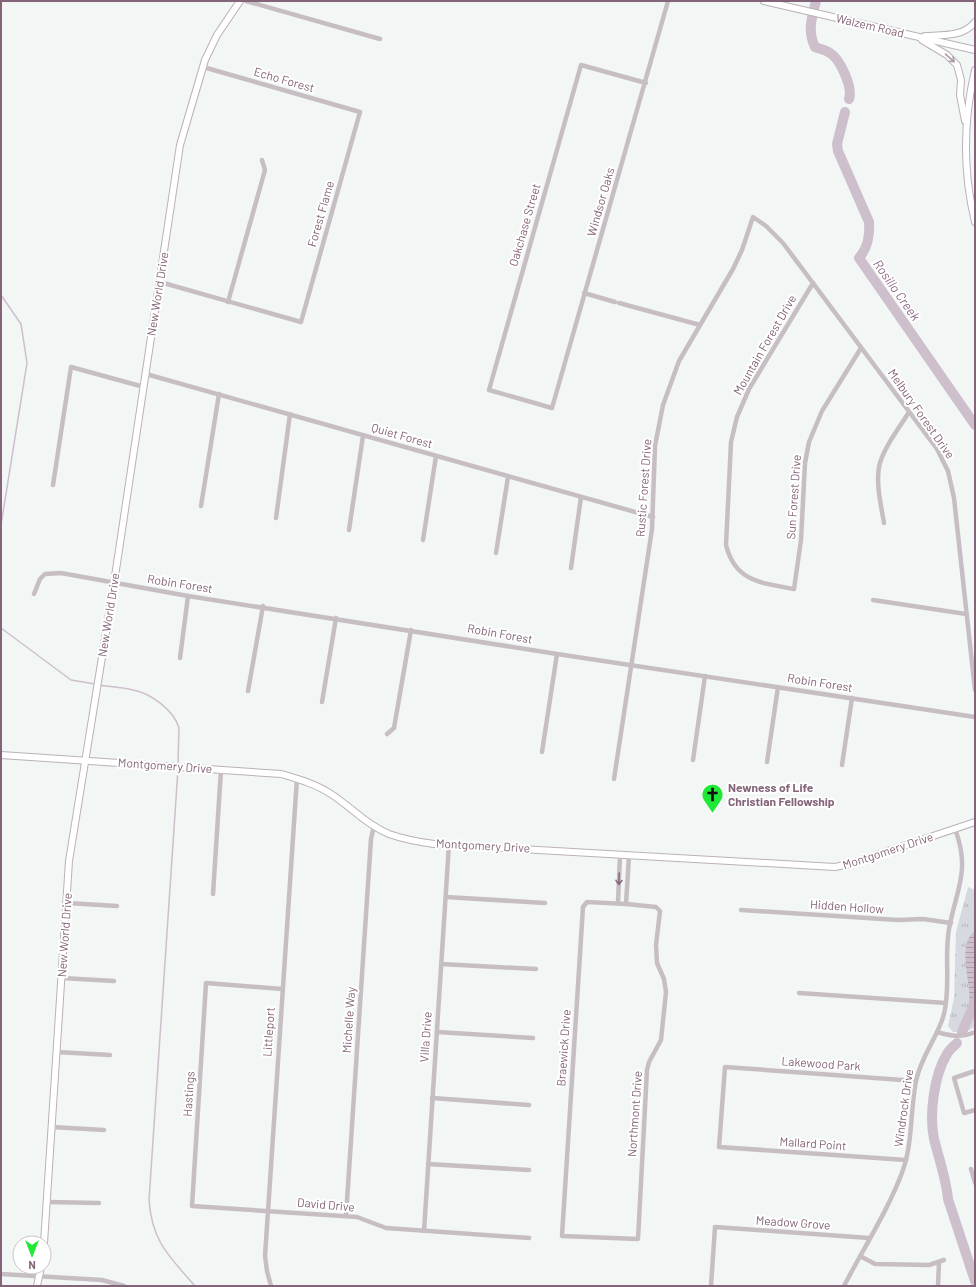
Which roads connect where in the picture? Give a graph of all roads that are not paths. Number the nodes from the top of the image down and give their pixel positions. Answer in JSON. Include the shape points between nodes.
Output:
{"nodes":[{"id":1,"x":240,"y":1,"type":"edge"},
{"id":2,"x":246,"y":1,"type":"edge"},
{"id":3,"x":668,"y":1,"type":"edge"},
{"id":4,"x":764,"y":1,"type":"edge"},
{"id":5,"x":975,"y":22,"type":"edge"},
{"id":6,"x":917,"y":37,"type":"junction"},
{"id":7,"x":380,"y":39,"type":"dead end"},
{"id":8,"x":975,"y":50,"type":"edge"},
{"id":9,"x":202,"y":67,"type":"junction"},
{"id":10,"x":975,"y":70,"type":"edge"},
{"id":11,"x":646,"y":83,"type":"junction"},
{"id":12,"x":975,"y":94,"type":"edge"},
{"id":13,"x":969,"y":101,"type":"junction"},
{"id":14,"x":360,"y":112,"type":"joint"},
{"id":15,"x":966,"y":130,"type":"junction"},
{"id":16,"x":262,"y":160,"type":"dead end"},
{"id":17,"x":753,"y":217,"type":"joint"},
{"id":18,"x":975,"y":222,"type":"edge"},
{"id":19,"x":160,"y":282,"type":"junction"},
{"id":20,"x":813,"y":283,"type":"junction"},
{"id":21,"x":584,"y":293,"type":"junction"},
{"id":22,"x":228,"y":302,"type":"junction"},
{"id":23,"x":700,"y":325,"type":"junction"},
{"id":24,"x":861,"y":348,"type":"junction"},
{"id":25,"x":146,"y":374,"type":"junction"},
{"id":26,"x":144,"y":387,"type":"junction"},
{"id":27,"x":219,"y":394,"type":"junction"},
{"id":28,"x":552,"y":408,"type":"joint"},
{"id":29,"x":909,"y":412,"type":"junction"},
{"id":30,"x":290,"y":414,"type":"junction"},
{"id":31,"x":364,"y":436,"type":"junction"},
{"id":32,"x":436,"y":456,"type":"junction"},
{"id":33,"x":508,"y":477,"type":"junction"},
{"id":34,"x":53,"y":485,"type":"dead end"},
{"id":35,"x":581,"y":497,"type":"junction"},
{"id":36,"x":201,"y":506,"type":"dead end"},
{"id":37,"x":276,"y":518,"type":"dead end"},
{"id":38,"x":653,"y":518,"type":"junction"},
{"id":39,"x":884,"y":524,"type":"dead end"},
{"id":40,"x":349,"y":530,"type":"dead end"},
{"id":41,"x":423,"y":540,"type":"dead end"},
{"id":42,"x":496,"y":554,"type":"dead end"},
{"id":43,"x":571,"y":568,"type":"dead end"},
{"id":44,"x":114,"y":583,"type":"junction"},
{"id":45,"x":794,"y":589,"type":"joint"},
{"id":46,"x":34,"y":594,"type":"dead end"},
{"id":47,"x":188,"y":596,"type":"junction"},
{"id":48,"x":873,"y":600,"type":"dead end"},
{"id":49,"x":263,"y":606,"type":"junction"},
{"id":50,"x":966,"y":614,"type":"junction"},
{"id":51,"x":336,"y":618,"type":"junction"},
{"id":52,"x":411,"y":630,"type":"junction"},
{"id":53,"x":557,"y":654,"type":"junction"},
{"id":54,"x":180,"y":658,"type":"dead end"},
{"id":55,"x":631,"y":665,"type":"junction"},
{"id":56,"x":705,"y":676,"type":"junction"},
{"id":57,"x":778,"y":687,"type":"junction"},
{"id":58,"x":975,"y":690,"type":"edge"},
{"id":59,"x":248,"y":692,"type":"dead end"},
{"id":60,"x":852,"y":698,"type":"junction"},
{"id":61,"x":322,"y":702,"type":"dead end"},
{"id":62,"x":975,"y":717,"type":"edge"},
{"id":63,"x":387,"y":734,"type":"dead end"},
{"id":64,"x":542,"y":752,"type":"dead end"},
{"id":65,"x":1,"y":755,"type":"edge"},
{"id":66,"x":693,"y":760,"type":"dead end"},
{"id":67,"x":86,"y":761,"type":"junction"},
{"id":68,"x":767,"y":762,"type":"dead end"},
{"id":69,"x":842,"y":765,"type":"dead end"},
{"id":70,"x":221,"y":770,"type":"junction"},
{"id":71,"x":297,"y":778,"type":"junction"},
{"id":72,"x":614,"y":779,"type":"dead end"},
{"id":73,"x":975,"y":822,"type":"edge"},
{"id":74,"x":374,"y":826,"type":"junction"},
{"id":75,"x":955,"y":829,"type":"junction"},
{"id":76,"x":449,"y":844,"type":"junction"},
{"id":77,"x":620,"y":855,"type":"junction"},
{"id":78,"x":629,"y":856,"type":"junction"},
{"id":79,"x":213,"y":894,"type":"dead end"},
{"id":80,"x":446,"y":897,"type":"junction"},
{"id":81,"x":67,"y":903,"type":"junction"},
{"id":82,"x":545,"y":903,"type":"dead end"},
{"id":83,"x":618,"y":903,"type":"junction"},
{"id":84,"x":626,"y":904,"type":"junction"},
{"id":85,"x":117,"y":906,"type":"dead end"},
{"id":86,"x":741,"y":910,"type":"dead end"},
{"id":87,"x":951,"y":923,"type":"junction"},
{"id":88,"x":441,"y":964,"type":"junction"},
{"id":89,"x":536,"y":969,"type":"dead end"},
{"id":90,"x":62,"y":978,"type":"junction"},
{"id":91,"x":114,"y":981,"type":"dead end"},
{"id":92,"x":282,"y":989,"type":"junction"},
{"id":93,"x":798,"y":993,"type":"dead end"},
{"id":94,"x":946,"y":1003,"type":"junction"},
{"id":95,"x":437,"y":1032,"type":"junction"},
{"id":96,"x":937,"y":1032,"type":"junction"},
{"id":97,"x":975,"y":1032,"type":"edge"},
{"id":98,"x":533,"y":1038,"type":"dead end"},
{"id":99,"x":57,"y":1052,"type":"junction"},
{"id":100,"x":110,"y":1055,"type":"dead end"},
{"id":101,"x":975,"y":1072,"type":"edge"},
{"id":102,"x":916,"y":1081,"type":"junction"},
{"id":103,"x":432,"y":1098,"type":"junction"},
{"id":104,"x":529,"y":1105,"type":"dead end"},
{"id":105,"x":975,"y":1110,"type":"edge"},
{"id":106,"x":52,"y":1127,"type":"junction"},
{"id":107,"x":104,"y":1130,"type":"dead end"},
{"id":108,"x":719,"y":1147,"type":"joint"},
{"id":109,"x":906,"y":1160,"type":"junction"},
{"id":110,"x":428,"y":1164,"type":"junction"},
{"id":111,"x":971,"y":1169,"type":"dead end"},
{"id":112,"x":528,"y":1170,"type":"dead end"},
{"id":113,"x":975,"y":1183,"type":"edge"},
{"id":114,"x":47,"y":1202,"type":"junction"},
{"id":115,"x":99,"y":1203,"type":"dead end"},
{"id":116,"x":192,"y":1206,"type":"joint"},
{"id":117,"x":268,"y":1211,"type":"junction"},
{"id":118,"x":346,"y":1216,"type":"junction"},
{"id":119,"x":424,"y":1230,"type":"junction"},
{"id":120,"x":45,"y":1235,"type":"edge"},
{"id":121,"x":529,"y":1238,"type":"dead end"},
{"id":122,"x":869,"y":1238,"type":"junction"},
{"id":123,"x":638,"y":1239,"type":"joint"},
{"id":124,"x":860,"y":1256,"type":"junction"},
{"id":125,"x":1,"y":1274,"type":"edge"},
{"id":126,"x":39,"y":1276,"type":"junction"},
{"id":127,"x":37,"y":1286,"type":"edge"},
{"id":128,"x":124,"y":1286,"type":"edge"},
{"id":129,"x":272,"y":1286,"type":"edge"},
{"id":130,"x":711,"y":1286,"type":"edge"},
{"id":131,"x":844,"y":1286,"type":"edge"},
{"id":132,"x":938,"y":1286,"type":"edge"}],
"edges":[{"from":1,"to":9,"type":"main road","name":"New World Drive","via":[[217,35]]},
{"from":2,"to":7,"type":"street"},
{"from":3,"to":11,"type":"street","name":"Windsor Oaks"},
{"from":4,"to":6,"type":"main road","name":"Walzem Road"},
{"from":5,"to":6,"type":"main road","via":[[959,34]]},
{"from":6,"to":8,"type":"main road","name":"Walzem Road"},
{"from":6,"to":15,"type":"main road","one_way":true,"via":[[947,55],[957,65]]},
{"from":9,"to":14,"type":"street","name":"Echo Forest"},
{"from":9,"to":19,"type":"main road","name":"New World Drive","via":[[180,145]]},
{"from":10,"to":13,"type":"main road"},
{"from":11,"to":21,"type":"street","name":"Windsor Oaks"},
{"from":11,"to":28,"type":"street","name":"Oakchase Street","via":[[581,65],[489,390]]},
{"from":12,"to":13,"type":"main road"},
{"from":13,"to":15,"type":"main road"},
{"from":14,"to":22,"type":"street","name":"Forest Flame","via":[[301,322]]},
{"from":15,"to":18,"type":"main road","via":[[965,163]]},
{"from":16,"to":22,"type":"street","via":[[265,170]]},
{"from":17,"to":20,"type":"street","name":"Melbury Forest Drive","via":[[784,243]]},
{"from":17,"to":23,"type":"street","name":"Rustic Forest Drive","via":[[733,269]]},
{"from":19,"to":22,"type":"street"},
{"from":19,"to":25,"type":"main road","name":"New World Drive"},
{"from":20,"to":24,"type":"street","name":"Melbury Forest Drive"},
{"from":20,"to":45,"type":"street","name":"Mountain Forest Drive","via":[[744,400],[730,442],[725,537],[728,554],[739,571],[749,579]]},
{"from":21,"to":23,"type":"street"},
{"from":21,"to":28,"type":"street","name":"Windsor Oaks"},
{"from":23,"to":38,"type":"street","name":"Rustic Forest Drive","via":[[679,361],[659,422]]},
{"from":24,"to":29,"type":"street","name":"Melbury Forest Drive"},
{"from":24,"to":45,"type":"street","name":"Sun Forest Drive","via":[[822,411],[809,442]]},
{"from":25,"to":26,"type":"main road","name":"New World Drive"},
{"from":25,"to":27,"type":"street","name":"Quiet Forest"},
{"from":26,"to":34,"type":"street","via":[[71,367]]},
{"from":26,"to":44,"type":"main road","name":"New World Drive"},
{"from":27,"to":30,"type":"street","name":"Quiet Forest"},
{"from":27,"to":36,"type":"street"},
{"from":29,"to":39,"type":"street","via":[[884,454],[879,468],[878,483]]},
{"from":29,"to":50,"type":"street","name":"Melbury Forest Drive","via":[[936,449],[950,476]]},
{"from":30,"to":31,"type":"street","name":"Quiet Forest"},
{"from":30,"to":37,"type":"street"},
{"from":31,"to":32,"type":"street","name":"Quiet Forest"},
{"from":31,"to":40,"type":"street"},
{"from":32,"to":33,"type":"street","name":"Quiet Forest"},
{"from":32,"to":41,"type":"street"},
{"from":33,"to":35,"type":"street","name":"Quiet Forest"},
{"from":33,"to":42,"type":"street"},
{"from":35,"to":38,"type":"street","name":"Quiet Forest"},
{"from":35,"to":43,"type":"street"},
{"from":38,"to":55,"type":"street","name":"Rustic Forest Drive"},
{"from":44,"to":46,"type":"street","name":"Robin Forest","via":[[50,573],[40,579]]},
{"from":44,"to":47,"type":"street","name":"Robin Forest"},
{"from":44,"to":67,"type":"main road","name":"New World Drive"},
{"from":47,"to":49,"type":"street","name":"Robin Forest"},
{"from":47,"to":54,"type":"street"},
{"from":48,"to":50,"type":"street"},
{"from":49,"to":51,"type":"street","name":"Robin Forest"},
{"from":49,"to":59,"type":"street"},
{"from":50,"to":58,"type":"street","name":"Melbury Forest Drive"},
{"from":51,"to":52,"type":"street","name":"Robin Forest"},
{"from":51,"to":61,"type":"street"},
{"from":52,"to":53,"type":"street","name":"Robin Forest"},
{"from":52,"to":63,"type":"street","via":[[394,728]]},
{"from":53,"to":55,"type":"street","name":"Robin Forest"},
{"from":53,"to":64,"type":"street"},
{"from":55,"to":56,"type":"street","name":"Robin Forest"},
{"from":55,"to":72,"type":"street","name":"Rustic Forest Drive"},
{"from":56,"to":57,"type":"street","name":"Robin Forest"},
{"from":56,"to":66,"type":"street"},
{"from":57,"to":60,"type":"street","name":"Robin Forest"},
{"from":57,"to":68,"type":"street"},
{"from":60,"to":62,"type":"street","name":"Robin Forest"},
{"from":60,"to":69,"type":"street"},
{"from":65,"to":67,"type":"main road","name":"Montgomery Drive"},
{"from":67,"to":70,"type":"main road","name":"Montgomery Drive"},
{"from":67,"to":81,"type":"main road","name":"New World Drive","via":[[69,861]]},
{"from":70,"to":71,"type":"main road","name":"Montgomery Drive","via":[[262,772]]},
{"from":70,"to":79,"type":"street"},
{"from":71,"to":74,"type":"main road","name":"Montgomery Drive","via":[[331,794]]},
{"from":71,"to":92,"type":"street","name":"Littleport"},
{"from":73,"to":75,"type":"main road","name":"Montgomery Drive"},
{"from":74,"to":76,"type":"main road","name":"Montgomery Drive","via":[[389,834],[419,842]]},
{"from":74,"to":118,"type":"street","name":"Michelle Way","via":[[371,839]]},
{"from":75,"to":78,"type":"main road","name":"Montgomery Drive","via":[[835,867]]},
{"from":75,"to":87,"type":"street","name":"Windrock Drive","via":[[959,840],[962,871],[960,891]]},
{"from":76,"to":77,"type":"main road","name":"Montgomery Drive"},
{"from":76,"to":80,"type":"street","name":"Villa Drive"},
{"from":77,"to":78,"type":"main road","name":"Montgomery Drive"},
{"from":77,"to":83,"type":"street","one_way":true},
{"from":78,"to":84,"type":"street"},
{"from":80,"to":82,"type":"street"},
{"from":80,"to":88,"type":"street","name":"Villa Drive"},
{"from":81,"to":85,"type":"street"},
{"from":81,"to":90,"type":"main road","name":"New World Drive"},
{"from":83,"to":84,"type":"street","name":"Braewick Drive"},
{"from":83,"to":123,"type":"street","name":"Braewick Drive","via":[[587,902],[583,907],[562,1236]]},
{"from":84,"to":123,"type":"street","name":"Northmont Drive","via":[[659,909],[657,963],[666,992],[661,1040],[649,1062],[648,1070]]},
{"from":86,"to":87,"type":"street","name":"Hidden Hollow","via":[[898,920],[923,919]]},
{"from":87,"to":94,"type":"street","name":"Windrock Drive"},
{"from":88,"to":89,"type":"street"},
{"from":88,"to":95,"type":"street","name":"Villa Drive"},
{"from":90,"to":91,"type":"street"},
{"from":90,"to":99,"type":"main road","name":"New World Drive"},
{"from":92,"to":116,"type":"street","name":"Hastings","via":[[206,983]]},
{"from":92,"to":117,"type":"street","name":"Littleport"},
{"from":93,"to":94,"type":"street"},
{"from":94,"to":96,"type":"street","name":"Windrock Drive"},
{"from":95,"to":98,"type":"street"},
{"from":95,"to":103,"type":"street","name":"Villa Drive"},
{"from":96,"to":97,"type":"street","via":[[949,1036],[964,1036]]},
{"from":96,"to":102,"type":"street","name":"Windrock Drive"},
{"from":99,"to":100,"type":"street"},
{"from":99,"to":106,"type":"main road","name":"New World Drive"},
{"from":101,"to":105,"type":"street","via":[[954,1078],[964,1113]]},
{"from":102,"to":108,"type":"street","name":"Lakewood Park","via":[[724,1067]]},
{"from":102,"to":109,"type":"street","name":"Windrock Drive"},
{"from":103,"to":104,"type":"street"},
{"from":103,"to":110,"type":"street","name":"Villa Drive"},
{"from":106,"to":107,"type":"street"},
{"from":106,"to":114,"type":"main road","name":"New World Drive"},
{"from":108,"to":109,"type":"street","name":"Mallard Point"},
{"from":109,"to":122,"type":"street","name":"Windrock Drive","via":[[896,1187]]},
{"from":110,"to":112,"type":"street"},
{"from":110,"to":119,"type":"street","name":"Villa Drive"},
{"from":111,"to":113,"type":"street"},
{"from":114,"to":115,"type":"street"},
{"from":114,"to":120,"type":"main road","name":"New World Drive"},
{"from":116,"to":117,"type":"street","name":"David Drive"},
{"from":117,"to":118,"type":"street","name":"David Drive"},
{"from":117,"to":129,"type":"street","name":"Littleport","via":[[265,1256]]},
{"from":118,"to":119,"type":"street","name":"David Drive","via":[[361,1218],[386,1228]]},
{"from":119,"to":121,"type":"street","name":"David Drive"},
{"from":122,"to":124,"type":"street","name":"Windrock Drive"},
{"from":122,"to":130,"type":"street","name":"Meadow Grove","via":[[715,1227]]},
{"from":124,"to":131,"type":"street","name":"Windrock Drive"},
{"from":124,"to":132,"type":"street","via":[[875,1264],[929,1265],[941,1261]]},
{"from":125,"to":126,"type":"street"},
{"from":126,"to":127,"type":"main road"},
{"from":126,"to":128,"type":"street","via":[[102,1280]]}]}
